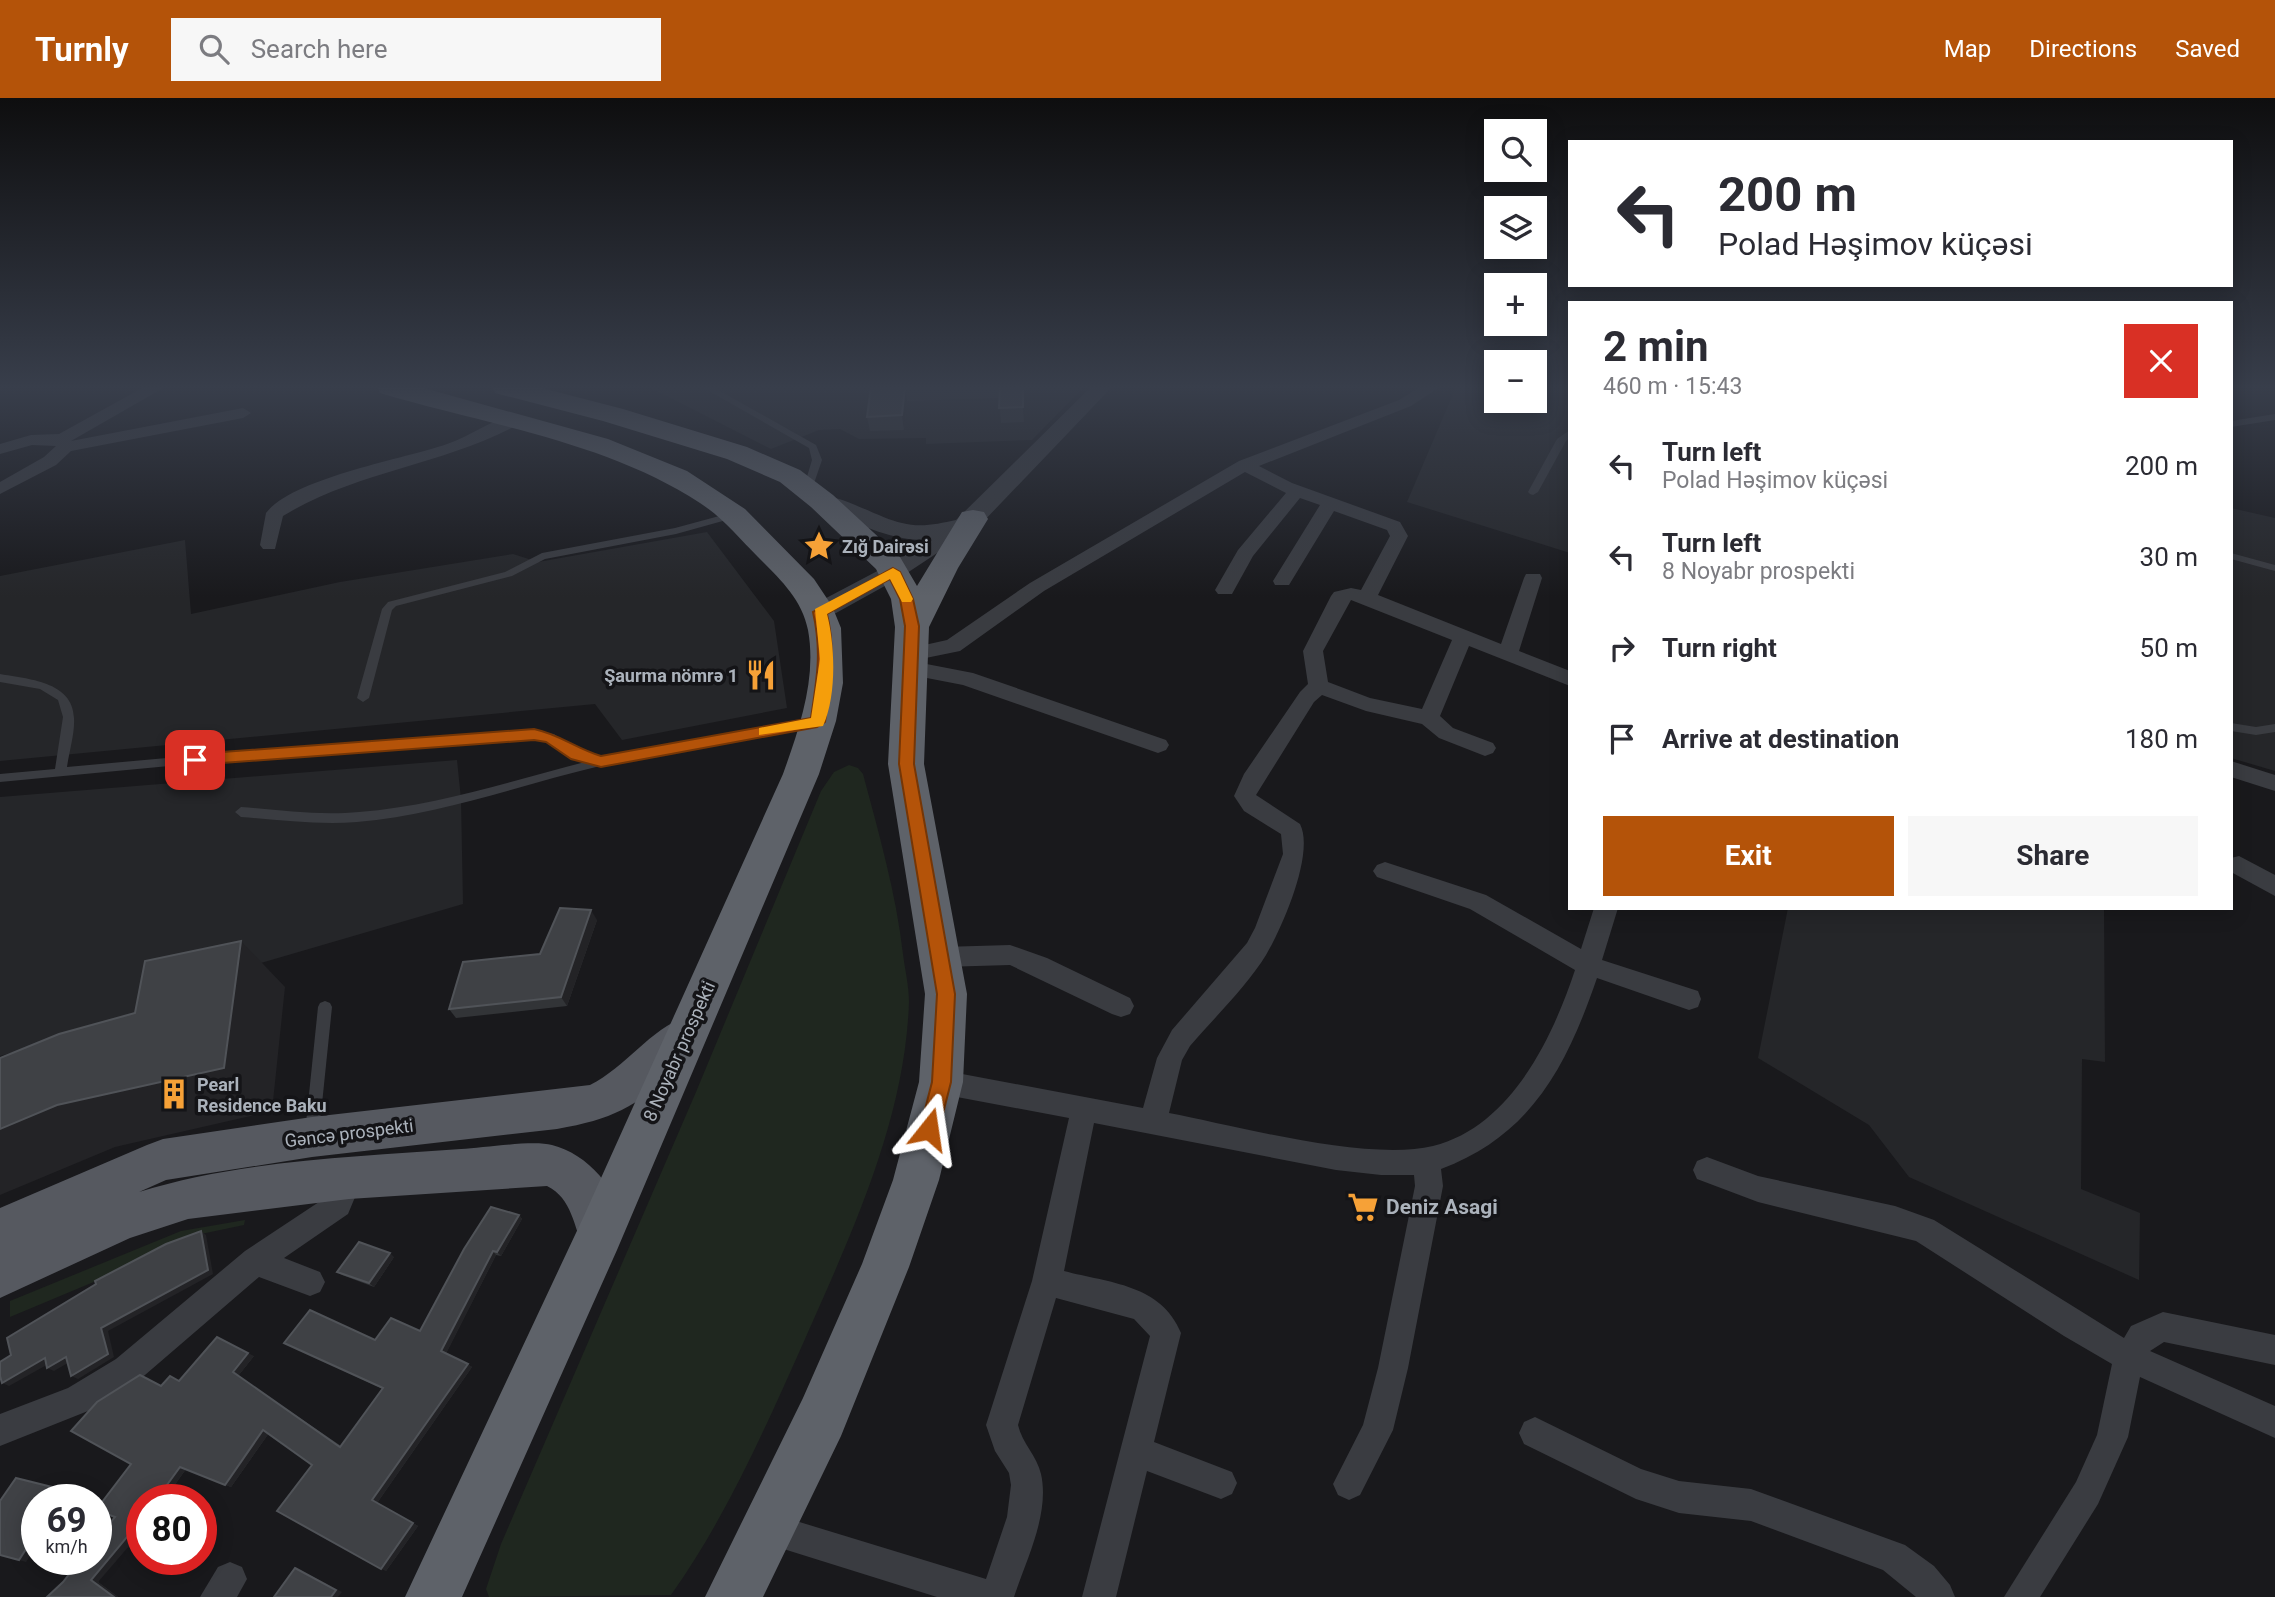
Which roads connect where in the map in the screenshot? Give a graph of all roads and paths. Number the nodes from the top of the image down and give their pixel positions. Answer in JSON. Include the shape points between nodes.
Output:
{"nodes":[{"id":1,"x":53,"y":457,"type":"edge"},
{"id":2,"x":420,"y":457,"type":"edge"},
{"id":3,"x":626,"y":457,"type":"edge"},
{"id":4,"x":750,"y":457,"type":"edge"},
{"id":5,"x":816,"y":457,"type":"edge"},
{"id":6,"x":1034,"y":457,"type":"edge"},
{"id":7,"x":1266,"y":457,"type":"edge"},
{"id":8,"x":1552,"y":457,"type":"edge"},
{"id":9,"x":1245,"y":465,"type":"junction"},
{"id":10,"x":0,"y":489,"type":"edge"},
{"id":11,"x":1297,"y":491,"type":"junction"},
{"id":12,"x":1533,"y":492,"type":"dead end"},
{"id":13,"x":815,"y":495,"type":"junction"},
{"id":14,"x":1330,"y":503,"type":"junction"},
{"id":15,"x":734,"y":514,"type":"junction"},
{"id":16,"x":973,"y":519,"type":"junction"},
{"id":17,"x":269,"y":545,"type":"dead end"},
{"id":18,"x":2233,"y":557,"type":"edge"},
{"id":19,"x":2275,"y":568,"type":"edge"},
{"id":20,"x":893,"y":572,"type":"junction"},
{"id":21,"x":1533,"y":578,"type":"dead end"},
{"id":22,"x":1282,"y":581,"type":"dead end"},
{"id":23,"x":1225,"y":590,"type":"dead end"},
{"id":24,"x":1367,"y":598,"type":"junction"},
{"id":25,"x":819,"y":612,"type":"junction"},
{"id":26,"x":1464,"y":638,"type":"junction"},
{"id":27,"x":910,"y":650,"type":"junction"},
{"id":28,"x":1507,"y":656,"type":"junction"},
{"id":29,"x":0,"y":678,"type":"edge"},
{"id":30,"x":1568,"y":678,"type":"edge"},
{"id":31,"x":1319,"y":686,"type":"junction"},
{"id":32,"x":363,"y":698,"type":"dead end"},
{"id":33,"x":1429,"y":718,"type":"junction"},
{"id":34,"x":817,"y":722,"type":"junction"},
{"id":35,"x":2233,"y":727,"type":"edge"},
{"id":36,"x":2275,"y":728,"type":"edge"},
{"id":37,"x":1158,"y":745,"type":"dead end"},
{"id":38,"x":1485,"y":748,"type":"dead end"},
{"id":39,"x":601,"y":762,"type":"junction"},
{"id":40,"x":2233,"y":770,"type":"edge"},
{"id":41,"x":60,"y":772,"type":"junction"},
{"id":42,"x":0,"y":778,"type":"edge"},
{"id":43,"x":2275,"y":783,"type":"edge"},
{"id":44,"x":241,"y":812,"type":"dead end"},
{"id":45,"x":2239,"y":865,"type":"dead end"},
{"id":46,"x":1385,"y":871,"type":"dead end"},
{"id":47,"x":2275,"y":887,"type":"edge"},
{"id":48,"x":1605,"y":910,"type":"edge"},
{"id":49,"x":942,"y":957,"type":"junction"},
{"id":50,"x":1588,"y":965,"type":"junction"},
{"id":51,"x":1689,"y":999,"type":"dead end"},
{"id":52,"x":1121,"y":1006,"type":"dead end"},
{"id":53,"x":325,"y":1007,"type":"dead end"},
{"id":54,"x":687,"y":1034,"type":"junction"},
{"id":55,"x":942,"y":1082,"type":"junction"},
{"id":56,"x":1084,"y":1109,"type":"junction"},
{"id":57,"x":1153,"y":1122,"type":"junction"},
{"id":58,"x":312,"y":1137,"type":"junction"},
{"id":59,"x":1427,"y":1160,"type":"junction"},
{"id":60,"x":1707,"y":1170,"type":"dead end"},
{"id":61,"x":349,"y":1178,"type":"junction"},
{"id":62,"x":0,"y":1230,"type":"edge"},
{"id":63,"x":600,"y":1234,"type":"junction"},
{"id":64,"x":255,"y":1261,"type":"junction"},
{"id":65,"x":0,"y":1275,"type":"edge"},
{"id":66,"x":1047,"y":1281,"type":"junction"},
{"id":67,"x":310,"y":1282,"type":"dead end"},
{"id":68,"x":2275,"y":1350,"type":"edge"},
{"id":69,"x":2129,"y":1357,"type":"junction"},
{"id":70,"x":2275,"y":1422,"type":"edge"},
{"id":71,"x":0,"y":1430,"type":"edge"},
{"id":72,"x":1535,"y":1433,"type":"dead end"},
{"id":73,"x":1137,"y":1451,"type":"junction"},
{"id":74,"x":1221,"y":1483,"type":"dead end"},
{"id":75,"x":1349,"y":1484,"type":"dead end"},
{"id":76,"x":770,"y":1529,"type":"junction"},
{"id":77,"x":451,"y":1572,"type":"edge"},
{"id":78,"x":433,"y":1597,"type":"edge"},
{"id":79,"x":719,"y":1597,"type":"edge"},
{"id":80,"x":733,"y":1597,"type":"edge"},
{"id":81,"x":991,"y":1597,"type":"edge"},
{"id":82,"x":997,"y":1597,"type":"edge"},
{"id":83,"x":1099,"y":1597,"type":"edge"},
{"id":84,"x":1938,"y":1597,"type":"edge"},
{"id":85,"x":2021,"y":1597,"type":"edge"}],
"edges":[{"from":1,"to":10,"type":"street"},
{"from":2,"to":17,"type":"street","via":[[314,491],[275,513]]},
{"from":3,"to":15,"type":"highway","name":"8 Noyabr prospekti","via":[[698,489]]},
{"from":4,"to":13,"type":"highway"},
{"from":5,"to":13,"type":"lane"},
{"from":6,"to":16,"type":"street"},
{"from":7,"to":9,"type":"street"},
{"from":8,"to":12,"type":"lane"},
{"from":9,"to":11,"type":"street"},
{"from":9,"to":27,"type":"street","via":[[1037,587],[953,646]]},
{"from":11,"to":14,"type":"street"},
{"from":11,"to":23,"type":"street","via":[[1245,554]]},
{"from":13,"to":16,"type":"street","via":[[906,532],[941,531]]},
{"from":13,"to":20,"type":"highway"},
{"from":14,"to":22,"type":"street"},
{"from":14,"to":24,"type":"street","via":[[1394,526],[1399,536]]},
{"from":15,"to":25,"type":"highway","name":"8 Noyabr prospekti","via":[[787,568]]},
{"from":15,"to":32,"type":"lane","via":[[677,531],[542,556],[508,574],[392,604]]},
{"from":16,"to":20,"type":"street"},
{"from":16,"to":27,"type":"highway","via":[[942,568]]},
{"from":18,"to":19,"type":"lane"},
{"from":20,"to":25,"type":"street"},
{"from":20,"to":27,"type":"highway","via":[[907,599]]},
{"from":21,"to":28,"type":"street"},
{"from":24,"to":26,"type":"street"},
{"from":24,"to":31,"type":"street","via":[[1341,596],[1321,631],[1313,651]]},
{"from":25,"to":34,"type":"highway","name":"8 Noyabr prospekti","via":[[827,659]]},
{"from":26,"to":28,"type":"street"},
{"from":26,"to":33,"type":"street"},
{"from":27,"to":37,"type":"street","via":[[966,678]]},
{"from":27,"to":49,"type":"highway","via":[[906,764]]},
{"from":28,"to":30,"type":"street"},
{"from":29,"to":41,"type":"lane","via":[[43,686],[63,698],[69,717]]},
{"from":31,"to":33,"type":"street","via":[[1366,704]]},
{"from":31,"to":57,"type":"street","via":[[1293,718],[1245,796],[1292,830],[1294,854],[1267,928],[1256,950],[1181,1038],[1170,1058]]},
{"from":33,"to":38,"type":"street","via":[[1446,733]]},
{"from":34,"to":39,"type":"lane"},
{"from":34,"to":54,"type":"highway","name":"8 Noyabr prospekti","via":[[801,774]]},
{"from":35,"to":36,"type":"lane"},
{"from":39,"to":41,"type":"lane","via":[[576,755],[550,737],[534,735]]},
{"from":39,"to":44,"type":"lane","via":[[375,816]]},
{"from":40,"to":43,"type":"street"},
{"from":41,"to":42,"type":"lane"},
{"from":45,"to":47,"type":"street"},
{"from":46,"to":50,"type":"street","via":[[1478,902]]},
{"from":48,"to":50,"type":"street"},
{"from":49,"to":52,"type":"street","via":[[1010,955]]},
{"from":49,"to":55,"type":"highway","via":[[946,994]]},
{"from":50,"to":51,"type":"street"},
{"from":50,"to":59,"type":"street","via":[[1557,1051],[1537,1086],[1495,1128],[1459,1149]]},
{"from":53,"to":58,"type":"lane"},
{"from":54,"to":58,"type":"main road","name":"Gəncə prospekti","via":[[626,1087],[595,1103]]},
{"from":54,"to":63,"type":"highway","name":"8 Noyabr prospekti"},
{"from":55,"to":56,"type":"street"},
{"from":55,"to":76,"type":"highway","via":[[916,1180],[885,1267]]},
{"from":56,"to":57,"type":"street"},
{"from":56,"to":66,"type":"street"},
{"from":57,"to":59,"type":"street","via":[[1384,1164]]},
{"from":58,"to":62,"type":"main road","name":"Gəncə prospekti","via":[[163,1160]]},
{"from":59,"to":75,"type":"street","via":[[1429,1186],[1393,1368],[1377,1430]]},
{"from":60,"to":69,"type":"street","via":[[1758,1189],[1924,1230]]},
{"from":61,"to":63,"type":"main road","via":[[550,1166],[571,1174],[583,1188],[595,1207]]},
{"from":61,"to":64,"type":"street","via":[[338,1205]]},
{"from":61,"to":65,"type":"main road","via":[[156,1206]]},
{"from":63,"to":77,"type":"highway","name":"8 Noyabr prospekti"},
{"from":64,"to":67,"type":"street"},
{"from":64,"to":71,"type":"street","via":[[127,1370],[77,1400]]},
{"from":66,"to":73,"type":"street","via":[[1141,1306],[1155,1315],[1166,1333]]},
{"from":66,"to":82,"type":"street","via":[[1002,1425],[1004,1442],[1024,1469],[1029,1490]]},
{"from":68,"to":69,"type":"street","via":[[2163,1326],[2142,1337]]},
{"from":69,"to":70,"type":"street"},
{"from":69,"to":85,"type":"street","via":[[2112,1437],[2087,1493]]},
{"from":72,"to":84,"type":"street","via":[[1636,1483],[1679,1497],[1751,1506],[1893,1556]]},
{"from":73,"to":74,"type":"street"},
{"from":73,"to":83,"type":"street"},
{"from":76,"to":79,"type":"highway"},
{"from":76,"to":80,"type":"highway"},
{"from":76,"to":81,"type":"street"},
{"from":77,"to":78,"type":"highway","name":"8 Noyabr prospekti"}]}
